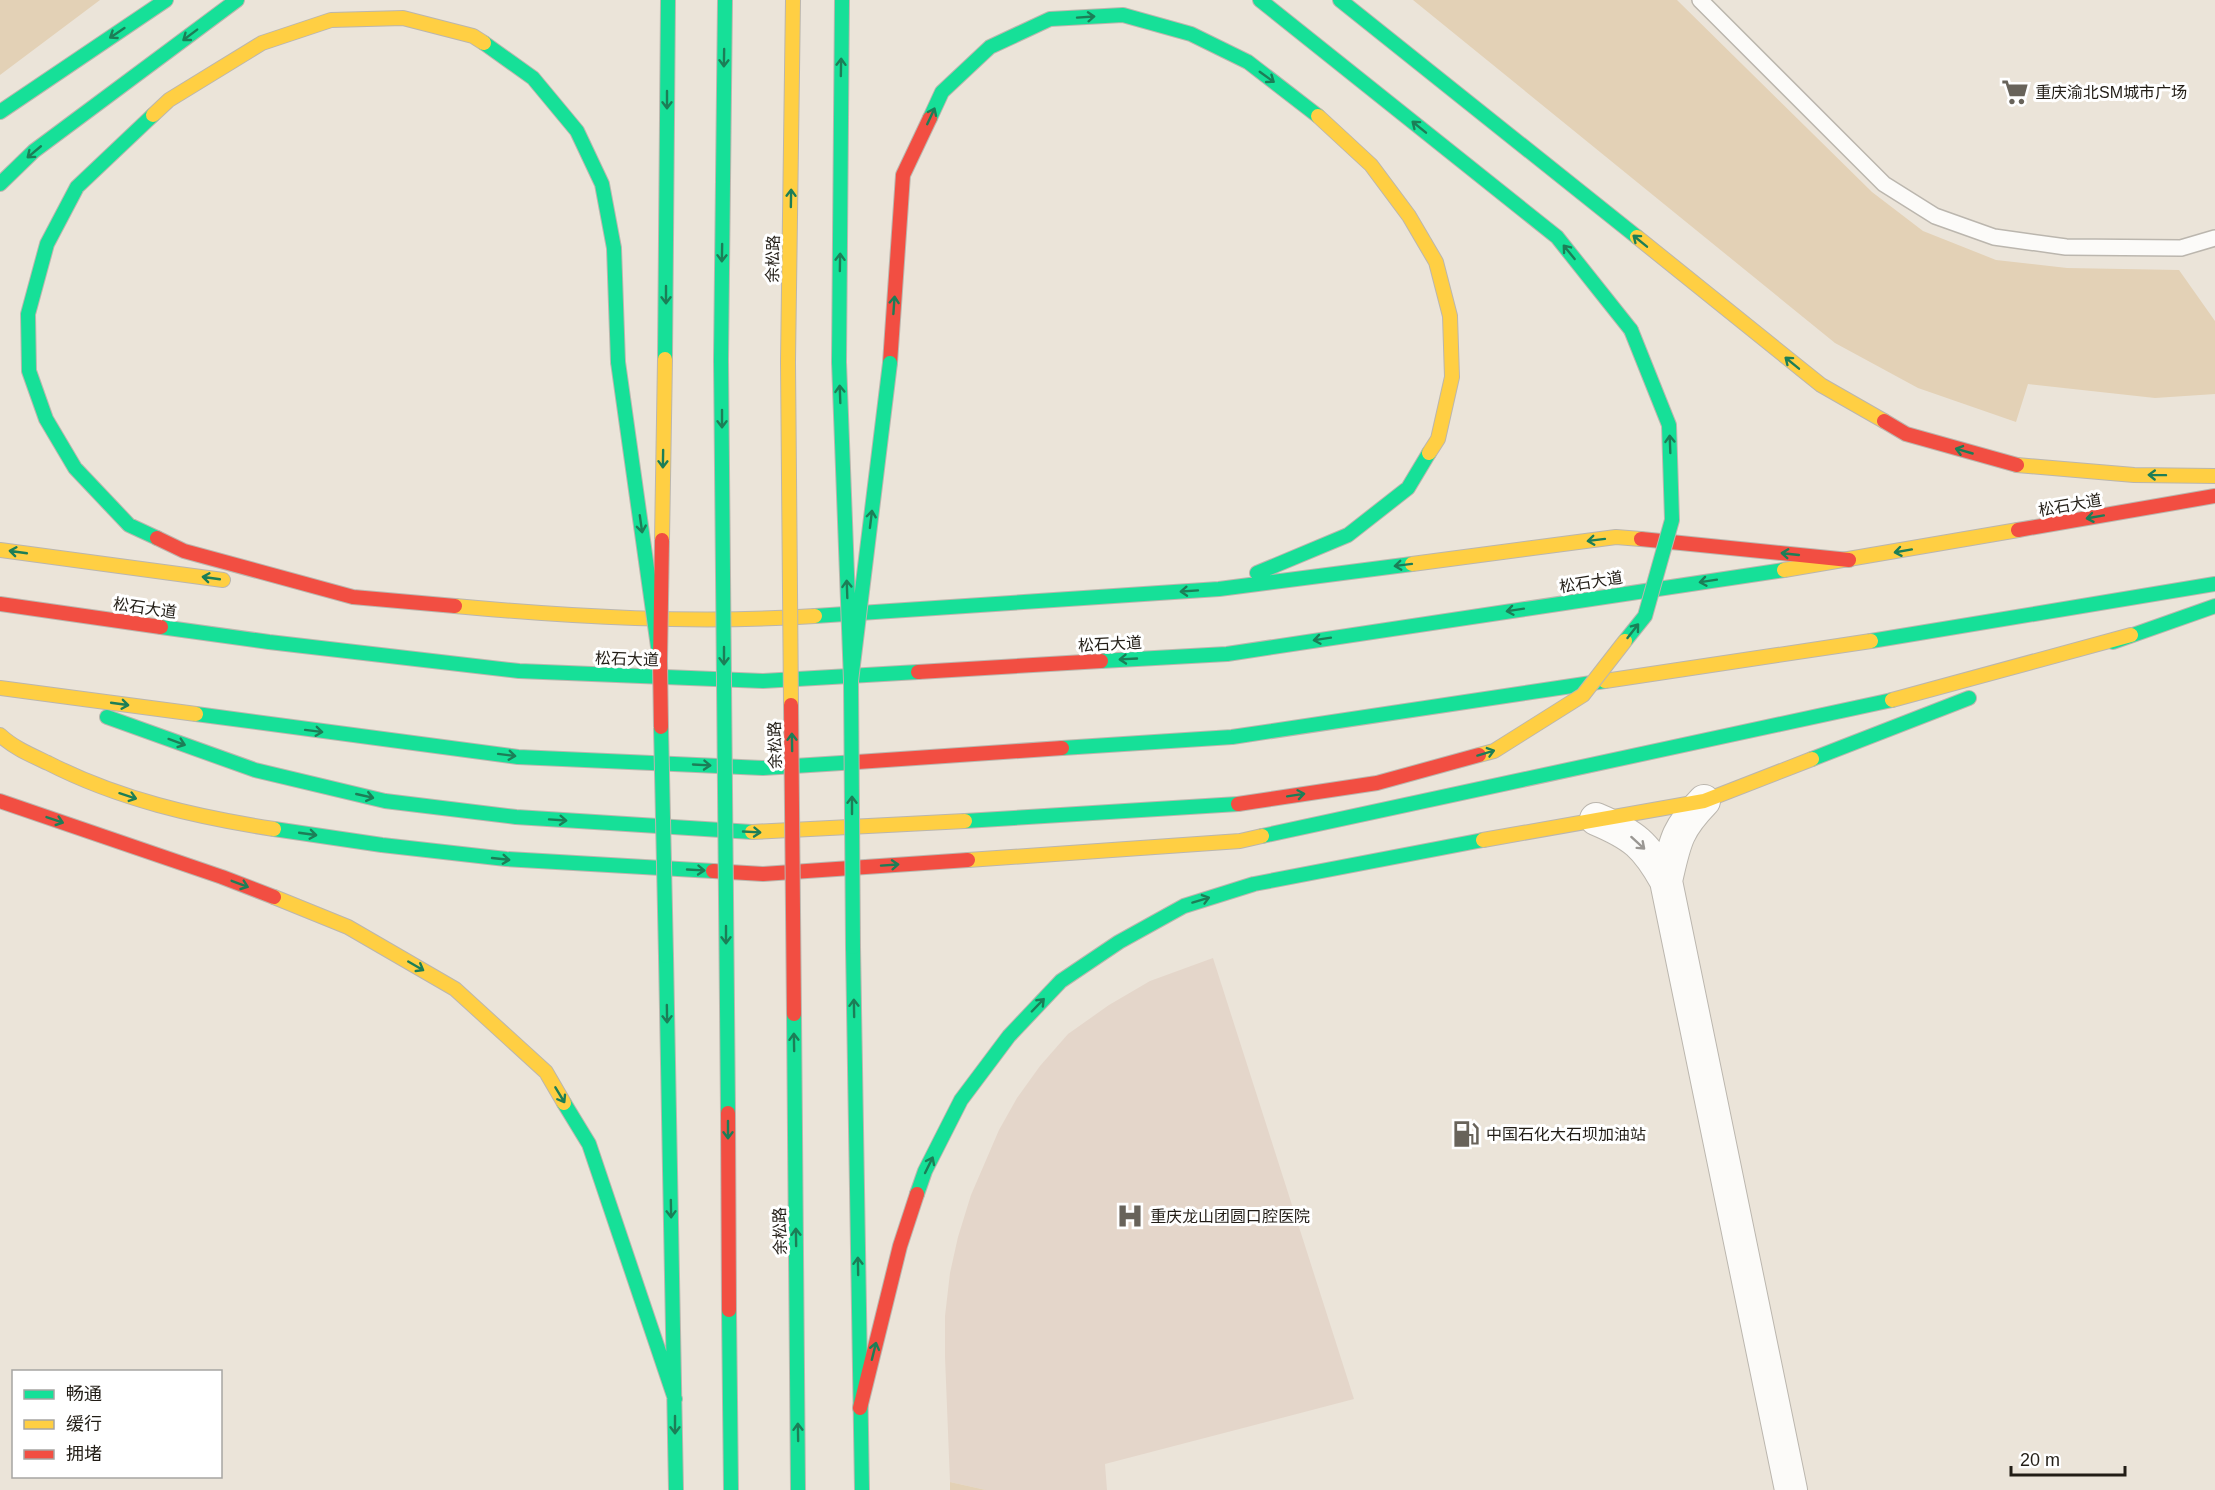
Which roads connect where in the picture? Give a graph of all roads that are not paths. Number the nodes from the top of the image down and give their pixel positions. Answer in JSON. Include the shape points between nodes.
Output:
{"nodes":[{"id":1,"x":166,"y":0,"type":"edge"},
{"id":2,"x":237,"y":0,"type":"edge"},
{"id":3,"x":668,"y":0,"type":"edge"},
{"id":4,"x":725,"y":0,"type":"edge"},
{"id":5,"x":793,"y":0,"type":"edge"},
{"id":6,"x":842,"y":0,"type":"edge"},
{"id":7,"x":1260,"y":0,"type":"edge"},
{"id":8,"x":1340,"y":0,"type":"edge"},
{"id":9,"x":1700,"y":0,"type":"edge"},
{"id":10,"x":0,"y":112,"type":"edge"},
{"id":11,"x":0,"y":184,"type":"edge"},
{"id":12,"x":2215,"y":238,"type":"edge"},
{"id":13,"x":2215,"y":476,"type":"edge"},
{"id":14,"x":2215,"y":496,"type":"edge"},
{"id":15,"x":0,"y":549,"type":"edge"},
{"id":16,"x":1849,"y":560,"type":"junction"},
{"id":17,"x":2215,"y":584,"type":"edge"},
{"id":18,"x":1219,"y":589,"type":"junction"},
{"id":19,"x":352,"y":597,"type":"junction"},
{"id":20,"x":0,"y":604,"type":"edge"},
{"id":21,"x":2215,"y":606,"type":"edge"},
{"id":22,"x":2131,"y":635,"type":"junction"},
{"id":23,"x":660,"y":662,"type":"junction"},
{"id":24,"x":851,"y":681,"type":"junction"},
{"id":25,"x":2011,"y":682,"type":"dead end"},
{"id":26,"x":0,"y":688,"type":"edge"},
{"id":27,"x":44,"y":694,"type":"junction"},
{"id":28,"x":1978,"y":694,"type":"dead end"},
{"id":29,"x":0,"y":735,"type":"edge"},
{"id":30,"x":0,"y":801,"type":"edge"},
{"id":31,"x":1704,"y":801,"type":"junction"},
{"id":32,"x":1596,"y":819,"type":"junction"},
{"id":33,"x":1666,"y":881,"type":"junction"},
{"id":34,"x":675,"y":1399,"type":"junction"},
{"id":35,"x":860,"y":1408,"type":"junction"},
{"id":36,"x":676,"y":1490,"type":"edge"},
{"id":37,"x":731,"y":1490,"type":"edge"},
{"id":38,"x":798,"y":1490,"type":"edge"},
{"id":39,"x":861,"y":1490,"type":"edge"},
{"id":40,"x":1791,"y":1490,"type":"edge"}],
"edges":[{"from":1,"to":10,"type":"main road","one_way":true},
{"from":2,"to":11,"type":"main road","one_way":true,"via":[[34,151]]},
{"from":3,"to":23,"type":"main road","one_way":true,"bridge":true},
{"from":4,"to":37,"type":"main road","one_way":true,"bridge":true,"via":[[721,360]]},
{"from":38,"to":5,"type":"main road","name":"余松路","one_way":true,"bridge":true,"via":[[788,362]]},
{"from":24,"to":6,"type":"main road","one_way":true,"bridge":true,"via":[[839,362]]},
{"from":27,"to":7,"type":"main road","one_way":true,"bridge":true,"via":[[255,770],[385,801],[516,817],[760,833],[1238,804],[1377,783],[1494,751],[1583,694],[1645,616],[1672,519],[1669,425],[1631,330],[1557,237]]},
{"from":13,"to":8,"type":"main road","one_way":true,"via":[[2134,475],[2013,465],[1906,434],[1821,385]]},
{"from":9,"to":12,"type":"lane","via":[[1884,184],[1935,216],[1994,237],[2066,247],[2181,248]]},
{"from":14,"to":16,"type":"main road","name":"松石大道","one_way":true},
{"from":19,"to":15,"type":"main road","one_way":true},
{"from":16,"to":18,"type":"main road","one_way":true,"via":[[1616,537]]},
{"from":16,"to":20,"type":"main road","name":"松石大道","one_way":true,"via":[[1227,654],[763,681],[519,671],[269,642]]},
{"from":27,"to":17,"type":"main road","one_way":true,"via":[[518,757],[763,768],[1232,737],[1851,644]]},
{"from":18,"to":19,"type":"main road","one_way":true,"via":[[767,620],[563,616]]},
{"from":24,"to":18,"type":"main road","one_way":true,"bridge":true,"via":[[890,363],[903,175],[942,92],[990,47],[1050,19],[1123,15],[1191,34],[1248,62],[1311,108],[1371,165],[1409,216],[1436,262],[1450,315],[1452,377],[1438,439],[1408,488],[1347,535]]},
{"from":19,"to":23,"type":"main road","one_way":true,"bridge":true,"via":[[184,551],[129,525],[75,468],[46,419],[29,371],[28,314],[48,244],[77,187],[169,100],[261,43],[331,20],[403,18],[473,36],[533,78],[577,131],[602,184],[614,248],[618,362]]},
{"from":21,"to":22,"type":"main road"},
{"from":22,"to":25,"type":"main road"},
{"from":29,"to":22,"type":"main road","one_way":true,"via":[[10,744],[81,780],[165,808],[250,825],[506,859],[763,874],[1240,841],[1873,705]]},
{"from":23,"to":34,"type":"main road","one_way":true,"bridge":true},
{"from":35,"to":24,"type":"main road","one_way":true,"bridge":true},
{"from":26,"to":27,"type":"main road"},
{"from":28,"to":31,"type":"main road"},
{"from":30,"to":34,"type":"main road","one_way":true,"via":[[222,877],[348,927],[455,989],[546,1072],[589,1144]]},
{"from":31,"to":32,"type":"main road"},
{"from":31,"to":33,"type":"street","via":[[1677,835]]},
{"from":32,"to":33,"type":"street","one_way":true,"via":[[1623,830],[1642,846]]},
{"from":35,"to":32,"type":"main road","one_way":true,"via":[[900,1246],[925,1172],[961,1100],[1009,1036],[1061,981],[1119,942],[1184,906],[1244,887]]},
{"from":33,"to":40,"type":"street"},
{"from":34,"to":36,"type":"main road","one_way":true},
{"from":35,"to":39,"type":"main road"}]}
